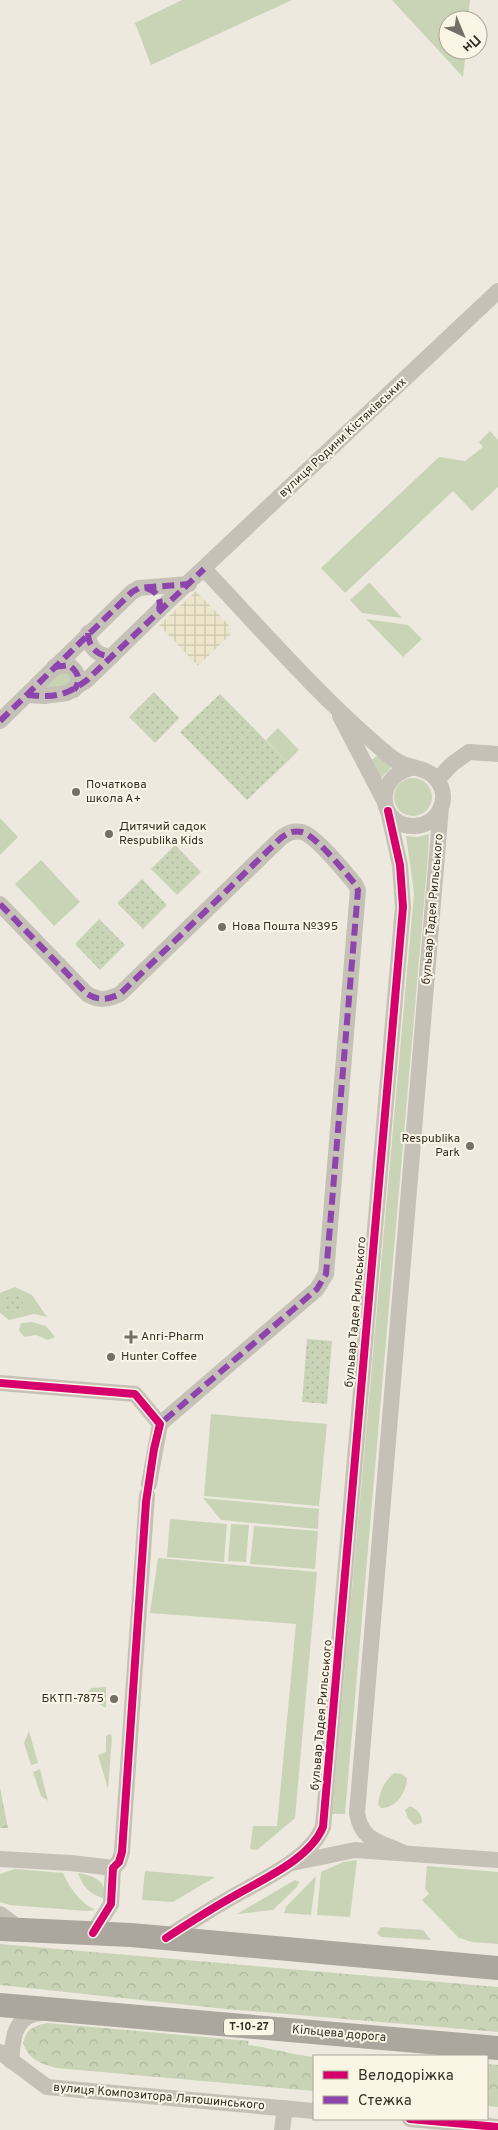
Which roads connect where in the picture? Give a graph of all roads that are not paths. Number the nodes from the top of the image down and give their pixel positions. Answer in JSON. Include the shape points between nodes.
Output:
{"nodes":[{"id":1,"x":498,"y":291,"type":"edge"},
{"id":2,"x":204,"y":569,"type":"junction"},
{"id":3,"x":188,"y":584,"type":"junction"},
{"id":4,"x":142,"y":588,"type":"junction"},
{"id":5,"x":159,"y":610,"type":"junction"},
{"id":6,"x":88,"y":633,"type":"junction"},
{"id":7,"x":112,"y":656,"type":"junction"},
{"id":8,"x":54,"y":667,"type":"junction"},
{"id":9,"x":74,"y":690,"type":"junction"},
{"id":10,"x":26,"y":695,"type":"junction"},
{"id":11,"x":334,"y":705,"type":"junction"},
{"id":12,"x":0,"y":721,"type":"edge"},
{"id":13,"x":498,"y":754,"type":"edge"},
{"id":14,"x":412,"y":768,"type":"junction"},
{"id":15,"x":437,"y":780,"type":"junction"},
{"id":16,"x":386,"y":806,"type":"junction"},
{"id":17,"x":441,"y":807,"type":"junction"},
{"id":18,"x":0,"y":904,"type":"edge"},
{"id":19,"x":0,"y":1383,"type":"edge"},
{"id":20,"x":160,"y":1424,"type":"junction"},
{"id":21,"x":402,"y":1852,"type":"junction"},
{"id":22,"x":498,"y":1860,"type":"edge"},
{"id":23,"x":2,"y":1861,"type":"edge"},
{"id":24,"x":290,"y":1864,"type":"junction"},
{"id":25,"x":113,"y":1868,"type":"junction"},
{"id":26,"x":0,"y":1914,"type":"edge"},
{"id":27,"x":10,"y":1929,"type":"edge"},
{"id":28,"x":93,"y":1933,"type":"junction"},
{"id":29,"x":166,"y":1938,"type":"junction"},
{"id":30,"x":498,"y":1968,"type":"edge"},
{"id":31,"x":0,"y":2005,"type":"edge"},
{"id":32,"x":53,"y":2010,"type":"junction"},
{"id":33,"x":498,"y":2048,"type":"edge"},
{"id":34,"x":6,"y":2056,"type":"edge"},
{"id":35,"x":284,"y":2108,"type":"junction"},
{"id":36,"x":313,"y":2110,"type":"edge"},
{"id":37,"x":421,"y":2120,"type":"edge"},
{"id":38,"x":498,"y":2127,"type":"edge"},
{"id":39,"x":282,"y":2130,"type":"edge"}],
"edges":[{"from":1,"to":2,"type":"street","name":"вулиця Родини Кістяківських"},
{"from":2,"to":3,"type":"street","name":"вулиця Родини Кістяківських"},
{"from":2,"to":11,"type":"street","name":"бульвар Тадея Рильського"},
{"from":3,"to":4,"type":"street"},
{"from":3,"to":5,"type":"street","name":"вулиця Родини Кістяківських"},
{"from":4,"to":5,"type":"street","via":[[158,596]]},
{"from":4,"to":6,"type":"street","via":[[132,592]]},
{"from":5,"to":7,"type":"street","name":"вулиця Родини Кістяківських"},
{"from":6,"to":7,"type":"street","via":[[90,643],[98,653]]},
{"from":6,"to":8,"type":"street"},
{"from":7,"to":9,"type":"street","name":"вулиця Родини Кістяківських"},
{"from":8,"to":9,"type":"street","via":[[69,665],[75,670],[79,676]]},
{"from":8,"to":10,"type":"street"},
{"from":9,"to":10,"type":"street","name":"вулиця Родини Кістяківських","via":[[57,695]]},
{"from":10,"to":12,"type":"street"},
{"from":11,"to":14,"type":"street","name":"бульвар Тадея Рильського","via":[[379,747]]},
{"from":11,"to":16,"type":"street","name":"бульвар Тадея Рильського"},
{"from":13,"to":15,"type":"street","via":[[469,752]]},
{"from":14,"to":15,"type":"street","via":[[422,769]]},
{"from":14,"to":16,"type":"street","via":[[394,775],[388,783]]},
{"from":15,"to":17,"type":"street","via":[[442,788]]},
{"from":16,"to":17,"type":"street","via":[[394,819],[411,827],[430,822]]},
{"from":16,"to":24,"type":"street","name":"бульвар Тадея Рильського","via":[[400,865],[403,907],[325,1816],[315,1842]]},
{"from":17,"to":21,"type":"street","name":"бульвар Тадея Рильського","via":[[357,1813],[359,1827],[364,1834]]},
{"from":18,"to":20,"type":"street","via":[[86,994],[109,1000],[120,994],[290,832],[303,832],[312,837],[358,890],[327,1269],[317,1289]]},
{"from":19,"to":20,"type":"street","via":[[135,1394]]},
{"from":20,"to":25,"type":"street","via":[[148,1490],[122,1852]]},
{"from":21,"to":22,"type":"street"},
{"from":21,"to":24,"type":"street","via":[[349,1850]]},
{"from":23,"to":25,"type":"street"},
{"from":24,"to":29,"type":"street"},
{"from":25,"to":28,"type":"street","via":[[110,1904]]},
{"from":26,"to":27,"type":"street"},
{"from":27,"to":28,"type":"highway"},
{"from":28,"to":29,"type":"highway"},
{"from":29,"to":30,"type":"highway"},
{"from":31,"to":32,"type":"highway","name":"Кільцева дорога","number":"Т-10-27"},
{"from":32,"to":33,"type":"highway","name":"Кільцева дорога","number":"Т-10-27"},
{"from":32,"to":34,"type":"street","name":"вулиця Композитора Лятошинського","via":[[27,2017],[16,2030]]},
{"from":34,"to":35,"type":"street","name":"вулиця Композитора Лятошинського","via":[[48,2087]]},
{"from":35,"to":36,"type":"street","name":"вулиця Композитора Лятошинського"},
{"from":35,"to":39,"type":"street"},
{"from":37,"to":38,"type":"street"}]}
